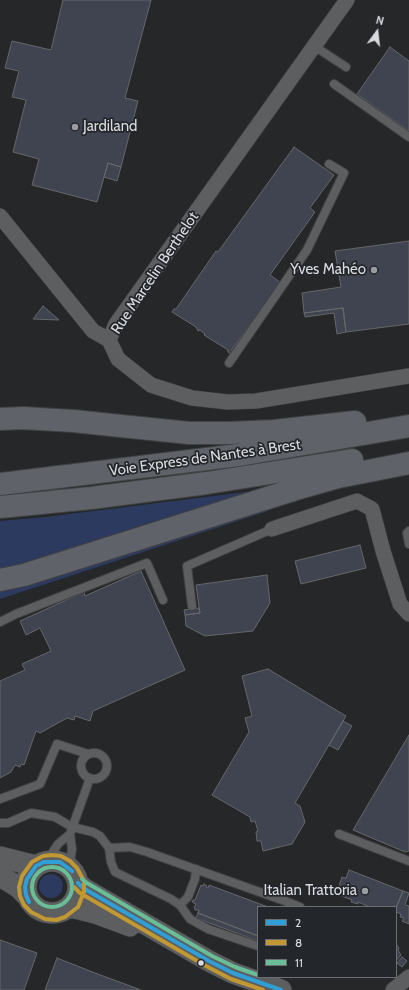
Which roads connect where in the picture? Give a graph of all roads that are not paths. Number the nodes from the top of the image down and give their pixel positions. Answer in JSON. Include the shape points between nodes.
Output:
{"nodes":[{"id":1,"x":347,"y":0,"type":"edge"},
{"id":2,"x":314,"y":46,"type":"junction"},
{"id":3,"x":346,"y":68,"type":"dead end"},
{"id":4,"x":334,"y":84,"type":"dead end"},
{"id":5,"x":409,"y":137,"type":"edge"},
{"id":6,"x":329,"y":164,"type":"dead end"},
{"id":7,"x":0,"y":216,"type":"edge"},
{"id":8,"x":109,"y":340,"type":"junction"},
{"id":9,"x":229,"y":363,"type":"dead end"},
{"id":10,"x":409,"y":376,"type":"edge"},
{"id":11,"x":0,"y":403,"type":"edge"},
{"id":12,"x":0,"y":419,"type":"edge"},
{"id":13,"x":409,"y":419,"type":"edge"},
{"id":14,"x":73,"y":421,"type":"junction"},
{"id":15,"x":409,"y":426,"type":"edge"},
{"id":16,"x":409,"y":450,"type":"edge"},
{"id":17,"x":409,"y":462,"type":"edge"},
{"id":18,"x":0,"y":484,"type":"edge"},
{"id":19,"x":0,"y":506,"type":"edge"},
{"id":20,"x":272,"y":529,"type":"joint"},
{"id":21,"x":409,"y":531,"type":"edge"},
{"id":22,"x":409,"y":544,"type":"edge"},
{"id":23,"x":24,"y":575,"type":"junction"},
{"id":24,"x":0,"y":580,"type":"edge"},
{"id":25,"x":0,"y":589,"type":"edge"},
{"id":26,"x":163,"y":600,"type":"dead end"},
{"id":27,"x":192,"y":606,"type":"dead end"},
{"id":28,"x":409,"y":614,"type":"edge"},
{"id":29,"x":0,"y":622,"type":"edge"},
{"id":30,"x":88,"y":754,"type":"junction"},
{"id":31,"x":90,"y":778,"type":"junction"},
{"id":32,"x":0,"y":799,"type":"edge"},
{"id":33,"x":0,"y":823,"type":"edge"},
{"id":34,"x":71,"y":831,"type":"junction"},
{"id":35,"x":339,"y":834,"type":"dead end"},
{"id":36,"x":108,"y":848,"type":"junction"},
{"id":37,"x":0,"y":857,"type":"edge"},
{"id":38,"x":409,"y":861,"type":"edge"},
{"id":39,"x":40,"y":864,"type":"junction"},
{"id":40,"x":196,"y":869,"type":"junction"},
{"id":41,"x":0,"y":876,"type":"edge"},
{"id":42,"x":75,"y":877,"type":"junction"},
{"id":43,"x":26,"y":895,"type":"junction"},
{"id":44,"x":180,"y":905,"type":"junction"},
{"id":45,"x":298,"y":906,"type":"edge"},
{"id":46,"x":68,"y":908,"type":"junction"},
{"id":47,"x":257,"y":946,"type":"edge"},
{"id":48,"x":409,"y":977,"type":"edge"},
{"id":49,"x":238,"y":990,"type":"edge"},
{"id":50,"x":281,"y":990,"type":"edge"},
{"id":51,"x":393,"y":990,"type":"edge"}],
"edges":[{"from":1,"to":2,"type":"street","name":"Rue Marcelin Berthelot"},
{"from":2,"to":3,"type":"lane"},
{"from":2,"to":8,"type":"street","name":"Rue Marcelin Berthelot","via":[[116,324]]},
{"from":4,"to":5,"type":"lane"},
{"from":6,"to":9,"type":"lane","via":[[344,173],[307,250]]},
{"from":7,"to":8,"type":"street","via":[[93,330]]},
{"from":8,"to":10,"type":"street","name":"Rue Marcelin Berthelot","via":[[118,358],[151,385],[192,398],[228,402],[256,401]]},
{"from":11,"to":14,"type":"highway"},
{"from":12,"to":14,"type":"highway"},
{"from":13,"to":14,"type":"highway","via":[[396,416],[274,432],[230,433],[189,433]]},
{"from":15,"to":18,"type":"highway","name":"Voie Express de Nantes à Brest","via":[[239,455]]},
{"from":16,"to":19,"type":"highway","name":"Voie Express de Nantes à Brest","via":[[207,483],[91,498]]},
{"from":17,"to":23,"type":"highway","via":[[296,489]]},
{"from":20,"to":27,"type":"lane","via":[[187,566]]},
{"from":20,"to":28,"type":"street","via":[[357,501],[372,509],[400,604]]},
{"from":21,"to":22,"type":"lane"},
{"from":23,"to":24,"type":"highway"},
{"from":23,"to":25,"type":"highway"},
{"from":26,"to":29,"type":"lane","via":[[147,563]]},
{"from":30,"to":31,"type":"lane","via":[[81,764],[83,773]]},
{"from":30,"to":31,"type":"lane","via":[[101,755],[107,765],[102,776]]},
{"from":30,"to":32,"type":"lane","via":[[57,744],[40,784]]},
{"from":31,"to":34,"type":"lane"},
{"from":33,"to":34,"type":"lane","via":[[8,823],[31,813],[55,817]]},
{"from":34,"to":36,"type":"lane","via":[[92,832],[100,836]]},
{"from":34,"to":39,"type":"lane","via":[[58,844],[52,855]]},
{"from":34,"to":42,"type":"lane","via":[[70,863]]},
{"from":35,"to":38,"type":"lane"},
{"from":36,"to":40,"type":"lane","via":[[130,847]]},
{"from":36,"to":44,"type":"lane","via":[[115,872]]},
{"from":37,"to":39,"type":"main road"},
{"from":39,"to":42,"type":"main road","via":[[60,862]]},
{"from":39,"to":43,"type":"main road","via":[[30,872],[25,887]]},
{"from":40,"to":44,"type":"lane","via":[[188,898]]},
{"from":40,"to":45,"type":"lane"},
{"from":41,"to":43,"type":"main road"},
{"from":42,"to":46,"type":"main road","via":[[76,897]]},
{"from":42,"to":50,"type":"main road","via":[[83,888],[209,961],[233,973]]},
{"from":43,"to":46,"type":"main road","via":[[40,911],[55,914]]},
{"from":44,"to":47,"type":"lane","via":[[190,919],[208,929]]},
{"from":46,"to":49,"type":"main road","via":[[95,913],[132,927]]},
{"from":48,"to":51,"type":"street"}]}
